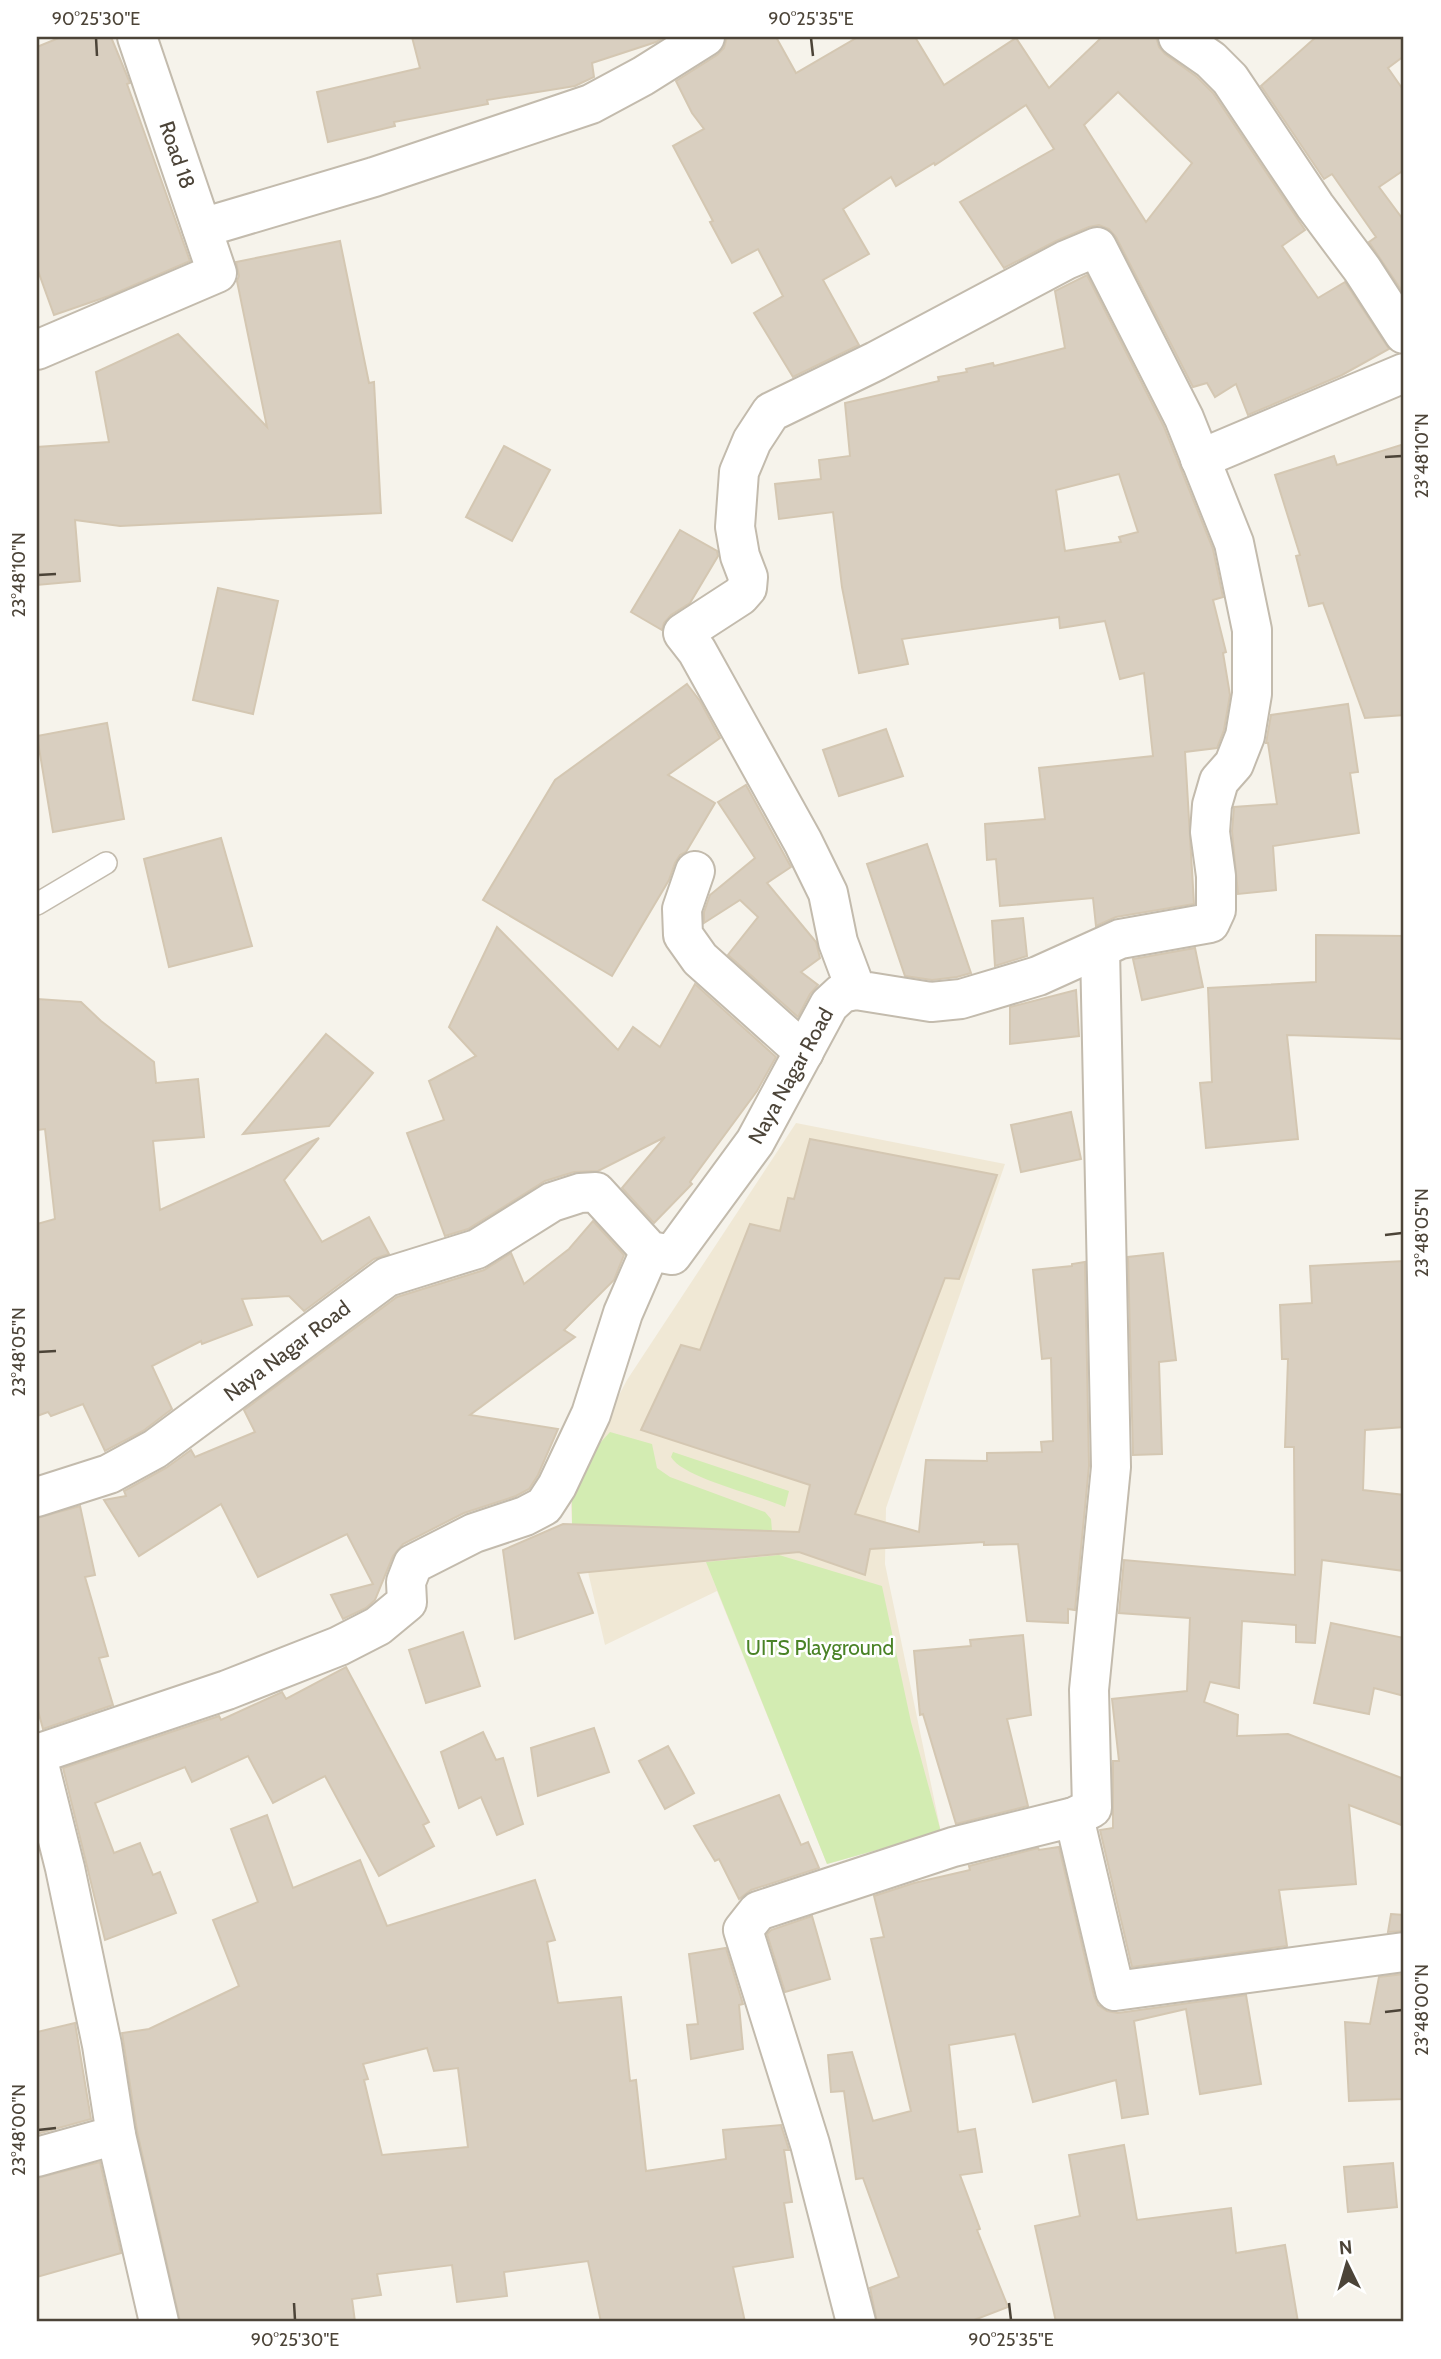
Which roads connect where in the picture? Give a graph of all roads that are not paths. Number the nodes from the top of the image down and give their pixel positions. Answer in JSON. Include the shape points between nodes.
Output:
{"nodes":[{"id":1,"x":137,"y":37,"type":"edge"},
{"id":2,"x":705,"y":37,"type":"edge"},
{"id":3,"x":1178,"y":37,"type":"edge"},
{"id":4,"x":202,"y":228,"type":"junction"},
{"id":5,"x":1404,"y":334,"type":"edge"},
{"id":6,"x":39,"y":341,"type":"edge"},
{"id":7,"x":1404,"y":373,"type":"edge"},
{"id":8,"x":1200,"y":459,"type":"junction"},
{"id":9,"x":106,"y":863,"type":"dead end"},
{"id":10,"x":695,"y":871,"type":"dead end"},
{"id":11,"x":37,"y":904,"type":"edge"},
{"id":12,"x":1100,"y":950,"type":"junction"},
{"id":13,"x":856,"y":990,"type":"junction"},
{"id":14,"x":804,"y":1052,"type":"junction"},
{"id":15,"x":650,"y":1251,"type":"junction"},
{"id":16,"x":37,"y":1497,"type":"edge"},
{"id":17,"x":37,"y":1755,"type":"edge"},
{"id":18,"x":1074,"y":1817,"type":"junction"},
{"id":19,"x":51,"y":1872,"type":"edge"},
{"id":20,"x":1404,"y":1952,"type":"edge"},
{"id":21,"x":116,"y":2135,"type":"junction"},
{"id":22,"x":37,"y":2157,"type":"edge"},
{"id":23,"x":159,"y":2322,"type":"edge"},
{"id":24,"x":856,"y":2322,"type":"edge"}],
"edges":[{"from":1,"to":4,"type":"street","name":"Road 18"},
{"from":2,"to":4,"type":"street","via":[[591,104],[374,177]]},
{"from":3,"to":5,"type":"street","via":[[1230,79]]},
{"from":4,"to":6,"type":"street","name":"Road 18","via":[[217,273]]},
{"from":7,"to":8,"type":"street"},
{"from":8,"to":12,"type":"street","name":"Naya Nagar Road","via":[[1234,543],[1252,630],[1252,694],[1245,736],[1234,764],[1219,781],[1212,805],[1216,910],[1210,923],[1120,939]]},
{"from":8,"to":13,"type":"street","via":[[1184,418],[1097,247],[771,412],[751,441],[739,472],[735,527],[747,588],[683,633],[828,893],[838,942]]},
{"from":9,"to":11,"type":"lane"},
{"from":10,"to":14,"type":"street","via":[[682,909],[683,935],[700,959]]},
{"from":12,"to":13,"type":"street","name":"Naya Nagar Road","via":[[1038,976],[961,999],[931,1002]]},
{"from":12,"to":18,"type":"street","via":[[1111,1467],[1089,1690],[1092,1808]]},
{"from":13,"to":14,"type":"street","name":"Naya Nagar Road","via":[[842,993],[829,1004]]},
{"from":14,"to":15,"type":"street","name":"Naya Nagar Road","via":[[755,1142],[672,1255]]},
{"from":15,"to":16,"type":"street","name":"Naya Nagar Road","via":[[596,1192],[552,1202],[477,1249],[387,1277],[155,1448],[109,1474]]},
{"from":15,"to":17,"type":"street","via":[[623,1313],[591,1414],[544,1506],[474,1533],[413,1564],[406,1582],[407,1602],[378,1626],[340,1646]]},
{"from":17,"to":19,"type":"street"},
{"from":18,"to":20,"type":"street","via":[[1115,1991]]},
{"from":18,"to":24,"type":"street","via":[[953,1847],[758,1911],[743,1930],[810,2144]]},
{"from":19,"to":21,"type":"street","via":[[102,2045]]},
{"from":21,"to":22,"type":"street"},
{"from":21,"to":23,"type":"street"}]}
